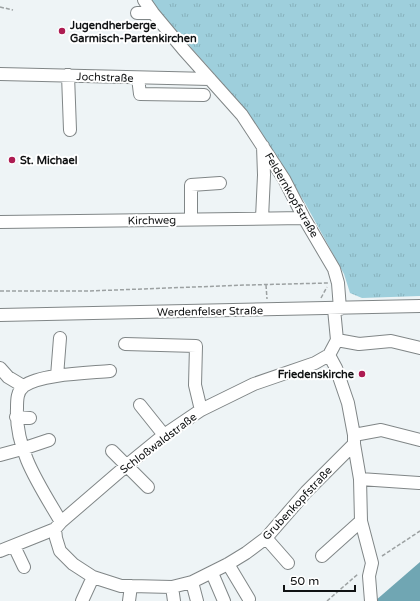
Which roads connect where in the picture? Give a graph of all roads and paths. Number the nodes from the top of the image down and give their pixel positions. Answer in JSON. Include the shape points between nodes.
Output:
{"nodes":[{"id":1,"x":144,"y":0,"type":"edge"},
{"id":2,"x":0,"y":6,"type":"edge"},
{"id":3,"x":13,"y":10,"type":"dead end"},
{"id":4,"x":137,"y":13,"type":"dead end"},
{"id":5,"x":153,"y":13,"type":"junction"},
{"id":6,"x":0,"y":74,"type":"edge"},
{"id":7,"x":68,"y":75,"type":"junction"},
{"id":8,"x":138,"y":78,"type":"junction"},
{"id":9,"x":210,"y":79,"type":"junction"},
{"id":10,"x":204,"y":95,"type":"dead end"},
{"id":11,"x":70,"y":130,"type":"dead end"},
{"id":12,"x":263,"y":144,"type":"junction"},
{"id":13,"x":220,"y":184,"type":"dead end"},
{"id":14,"x":262,"y":218,"type":"junction"},
{"id":15,"x":304,"y":218,"type":"junction"},
{"id":16,"x":191,"y":219,"type":"junction"},
{"id":17,"x":0,"y":222,"type":"edge"},
{"id":18,"x":338,"y":283,"type":"junction"},
{"id":19,"x":0,"y":291,"type":"edge"},
{"id":20,"x":420,"y":306,"type":"edge"},
{"id":21,"x":337,"y":309,"type":"junction"},
{"id":22,"x":0,"y":315,"type":"edge"},
{"id":23,"x":60,"y":338,"type":"dead end"},
{"id":24,"x":337,"y":340,"type":"junction"},
{"id":25,"x":125,"y":344,"type":"dead end"},
{"id":26,"x":420,"y":348,"type":"edge"},
{"id":27,"x":329,"y":355,"type":"junction"},
{"id":28,"x":0,"y":368,"type":"edge"},
{"id":29,"x":110,"y":371,"type":"dead end"},
{"id":30,"x":57,"y":376,"type":"junction"},
{"id":31,"x":23,"y":386,"type":"junction"},
{"id":32,"x":140,"y":405,"type":"dead end"},
{"id":33,"x":201,"y":410,"type":"junction"},
{"id":34,"x":16,"y":418,"type":"junction"},
{"id":35,"x":30,"y":418,"type":"dead end"},
{"id":36,"x":164,"y":435,"type":"junction"},
{"id":37,"x":354,"y":439,"type":"junction"},
{"id":38,"x":48,"y":440,"type":"dead end"},
{"id":39,"x":420,"y":440,"type":"edge"},
{"id":40,"x":22,"y":449,"type":"junction"},
{"id":41,"x":112,"y":451,"type":"dead end"},
{"id":42,"x":0,"y":455,"type":"edge"},
{"id":43,"x":126,"y":466,"type":"junction"},
{"id":44,"x":360,"y":479,"type":"junction"},
{"id":45,"x":419,"y":483,"type":"dead end"},
{"id":46,"x":148,"y":487,"type":"dead end"},
{"id":47,"x":361,"y":521,"type":"junction"},
{"id":48,"x":58,"y":525,"type":"junction"},
{"id":49,"x":268,"y":536,"type":"junction"},
{"id":50,"x":14,"y":546,"type":"junction"},
{"id":51,"x":0,"y":551,"type":"edge"},
{"id":52,"x":322,"y":556,"type":"dead end"},
{"id":53,"x":288,"y":559,"type":"dead end"},
{"id":54,"x":228,"y":564,"type":"junction"},
{"id":55,"x":24,"y":567,"type":"dead end"},
{"id":56,"x":212,"y":573,"type":"junction"},
{"id":57,"x":93,"y":577,"type":"junction"},
{"id":58,"x":192,"y":582,"type":"junction"},
{"id":59,"x":131,"y":586,"type":"junction"},
{"id":60,"x":172,"y":587,"type":"junction"},
{"id":61,"x":249,"y":599,"type":"dead end"},
{"id":62,"x":82,"y":601,"type":"edge"},
{"id":63,"x":129,"y":601,"type":"edge"},
{"id":64,"x":174,"y":601,"type":"edge"},
{"id":65,"x":197,"y":601,"type":"edge"},
{"id":66,"x":224,"y":601,"type":"edge"},
{"id":67,"x":371,"y":601,"type":"edge"}],
"edges":[{"from":1,"to":5,"type":"street","name":"Feldernkopfstraße"},
{"from":2,"to":3,"type":"path"},
{"from":4,"to":5,"type":"street"},
{"from":5,"to":9,"type":"street","name":"Feldernkopfstraße"},
{"from":6,"to":7,"type":"street","name":"Jochstraße"},
{"from":7,"to":8,"type":"street","name":"Jochstraße"},
{"from":7,"to":11,"type":"street"},
{"from":8,"to":9,"type":"street","name":"Jochstraße"},
{"from":8,"to":10,"type":"street","via":[[140,94]]},
{"from":9,"to":12,"type":"street","name":"Feldernkopfstraße","via":[[242,115]]},
{"from":12,"to":14,"type":"street"},
{"from":12,"to":15,"type":"street","name":"Feldernkopfstraße"},
{"from":13,"to":16,"type":"street","via":[[191,185]]},
{"from":14,"to":15,"type":"street","name":"Kirchweg"},
{"from":14,"to":16,"type":"street","name":"Kirchweg"},
{"from":15,"to":18,"type":"street","name":"Feldernkopfstraße","via":[[334,269]]},
{"from":16,"to":17,"type":"street","name":"Kirchweg"},
{"from":18,"to":19,"type":"path"},
{"from":18,"to":21,"type":"street","name":"Feldernkopfstraße"},
{"from":20,"to":21,"type":"street","name":"Werdenfelser Straße"},
{"from":21,"to":22,"type":"street","name":"Werdenfelser Straße"},
{"from":21,"to":24,"type":"street","name":"Feldernkopfstraße"},
{"from":23,"to":30,"type":"street"},
{"from":24,"to":26,"type":"street","via":[[359,344],[391,341]]},
{"from":24,"to":27,"type":"street"},
{"from":25,"to":33,"type":"street","via":[[196,346],[195,385]]},
{"from":27,"to":33,"type":"street","name":"Schloßwaldstraße","via":[[315,363],[254,384]]},
{"from":27,"to":37,"type":"street","via":[[348,403]]},
{"from":28,"to":31,"type":"street","via":[[8,377]]},
{"from":29,"to":30,"type":"street"},
{"from":30,"to":31,"type":"street","via":[[40,374]]},
{"from":31,"to":34,"type":"street","name":"Grubenkopfstraße","via":[[17,396]]},
{"from":32,"to":36,"type":"street"},
{"from":33,"to":36,"type":"street","name":"Schloßwaldstraße"},
{"from":34,"to":35,"type":"street"},
{"from":34,"to":40,"type":"street","name":"Grubenkopfstraße"},
{"from":36,"to":43,"type":"street","name":"Schloßwaldstraße"},
{"from":37,"to":39,"type":"street","via":[[381,430]]},
{"from":37,"to":44,"type":"street"},
{"from":37,"to":49,"type":"street","name":"Grubenkopfstraße","via":[[289,509]]},
{"from":38,"to":40,"type":"street"},
{"from":40,"to":42,"type":"street"},
{"from":40,"to":48,"type":"street","name":"Grubenkopfstraße"},
{"from":41,"to":43,"type":"street"},
{"from":43,"to":46,"type":"street"},
{"from":43,"to":48,"type":"street","name":"Schloßwaldstraße"},
{"from":44,"to":45,"type":"street"},
{"from":44,"to":47,"type":"street"},
{"from":47,"to":52,"type":"street"},
{"from":47,"to":67,"type":"street","via":[[372,563],[369,576]]},
{"from":48,"to":50,"type":"street","name":"Schloßwaldstraße","via":[[29,535]]},
{"from":48,"to":57,"type":"street","name":"Grubenkopfstraße","via":[[56,538],[60,551],[72,564]]},
{"from":49,"to":53,"type":"street"},
{"from":49,"to":54,"type":"street","name":"Grubenkopfstraße","via":[[246,554]]},
{"from":50,"to":51,"type":"street","name":"Schloßwaldstraße"},
{"from":50,"to":55,"type":"street"},
{"from":54,"to":56,"type":"street","name":"Grubenkopfstraße"},
{"from":54,"to":61,"type":"street"},
{"from":56,"to":58,"type":"street","name":"Grubenkopfstraße"},
{"from":56,"to":66,"type":"street"},
{"from":57,"to":59,"type":"street","name":"Grubenkopfstraße","via":[[121,586]]},
{"from":57,"to":62,"type":"street"},
{"from":58,"to":60,"type":"street","name":"Grubenkopfstraße"},
{"from":58,"to":65,"type":"street"},
{"from":59,"to":60,"type":"street","name":"Grubenkopfstraße"},
{"from":59,"to":63,"type":"street"},
{"from":60,"to":64,"type":"street"}]}
